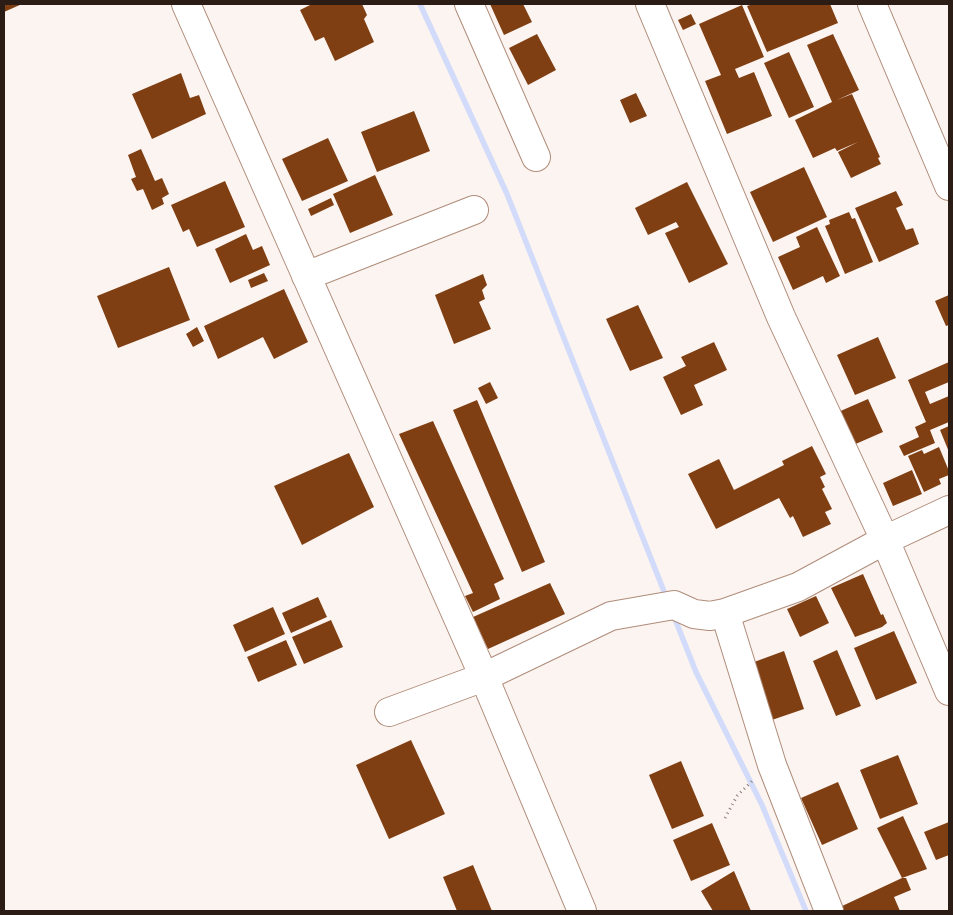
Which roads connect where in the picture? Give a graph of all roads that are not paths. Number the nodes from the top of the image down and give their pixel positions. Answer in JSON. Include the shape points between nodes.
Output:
{"nodes":[{"id":1,"x":186,"y":4,"type":"edge"},
{"id":2,"x":469,"y":4,"type":"edge"},
{"id":3,"x":650,"y":4,"type":"edge"},
{"id":4,"x":872,"y":4,"type":"edge"},
{"id":5,"x":536,"y":157,"type":"dead end"},
{"id":6,"x":949,"y":186,"type":"edge"},
{"id":7,"x":474,"y":210,"type":"dead end"},
{"id":8,"x":306,"y":276,"type":"junction"},
{"id":9,"x":949,"y":510,"type":"edge"},
{"id":10,"x":885,"y":540,"type":"junction"},
{"id":11,"x":725,"y":614,"type":"junction"},
{"id":12,"x":484,"y":677,"type":"junction"},
{"id":13,"x":949,"y":690,"type":"edge"},
{"id":14,"x":390,"y":712,"type":"dead end"},
{"id":15,"x":582,"y":911,"type":"edge"},
{"id":16,"x":829,"y":911,"type":"edge"}],
"edges":[{"from":1,"to":8,"type":"street"},
{"from":2,"to":5,"type":"street"},
{"from":3,"to":10,"type":"street","via":[[781,317]]},
{"from":4,"to":6,"type":"street"},
{"from":7,"to":8,"type":"street"},
{"from":8,"to":12,"type":"street"},
{"from":9,"to":10,"type":"street"},
{"from":10,"to":11,"type":"street","via":[[798,587]]},
{"from":10,"to":13,"type":"street"},
{"from":11,"to":12,"type":"street","via":[[694,614],[674,605],[611,616]]},
{"from":11,"to":16,"type":"street","via":[[772,765]]},
{"from":12,"to":14,"type":"street"},
{"from":12,"to":15,"type":"street"}]}
